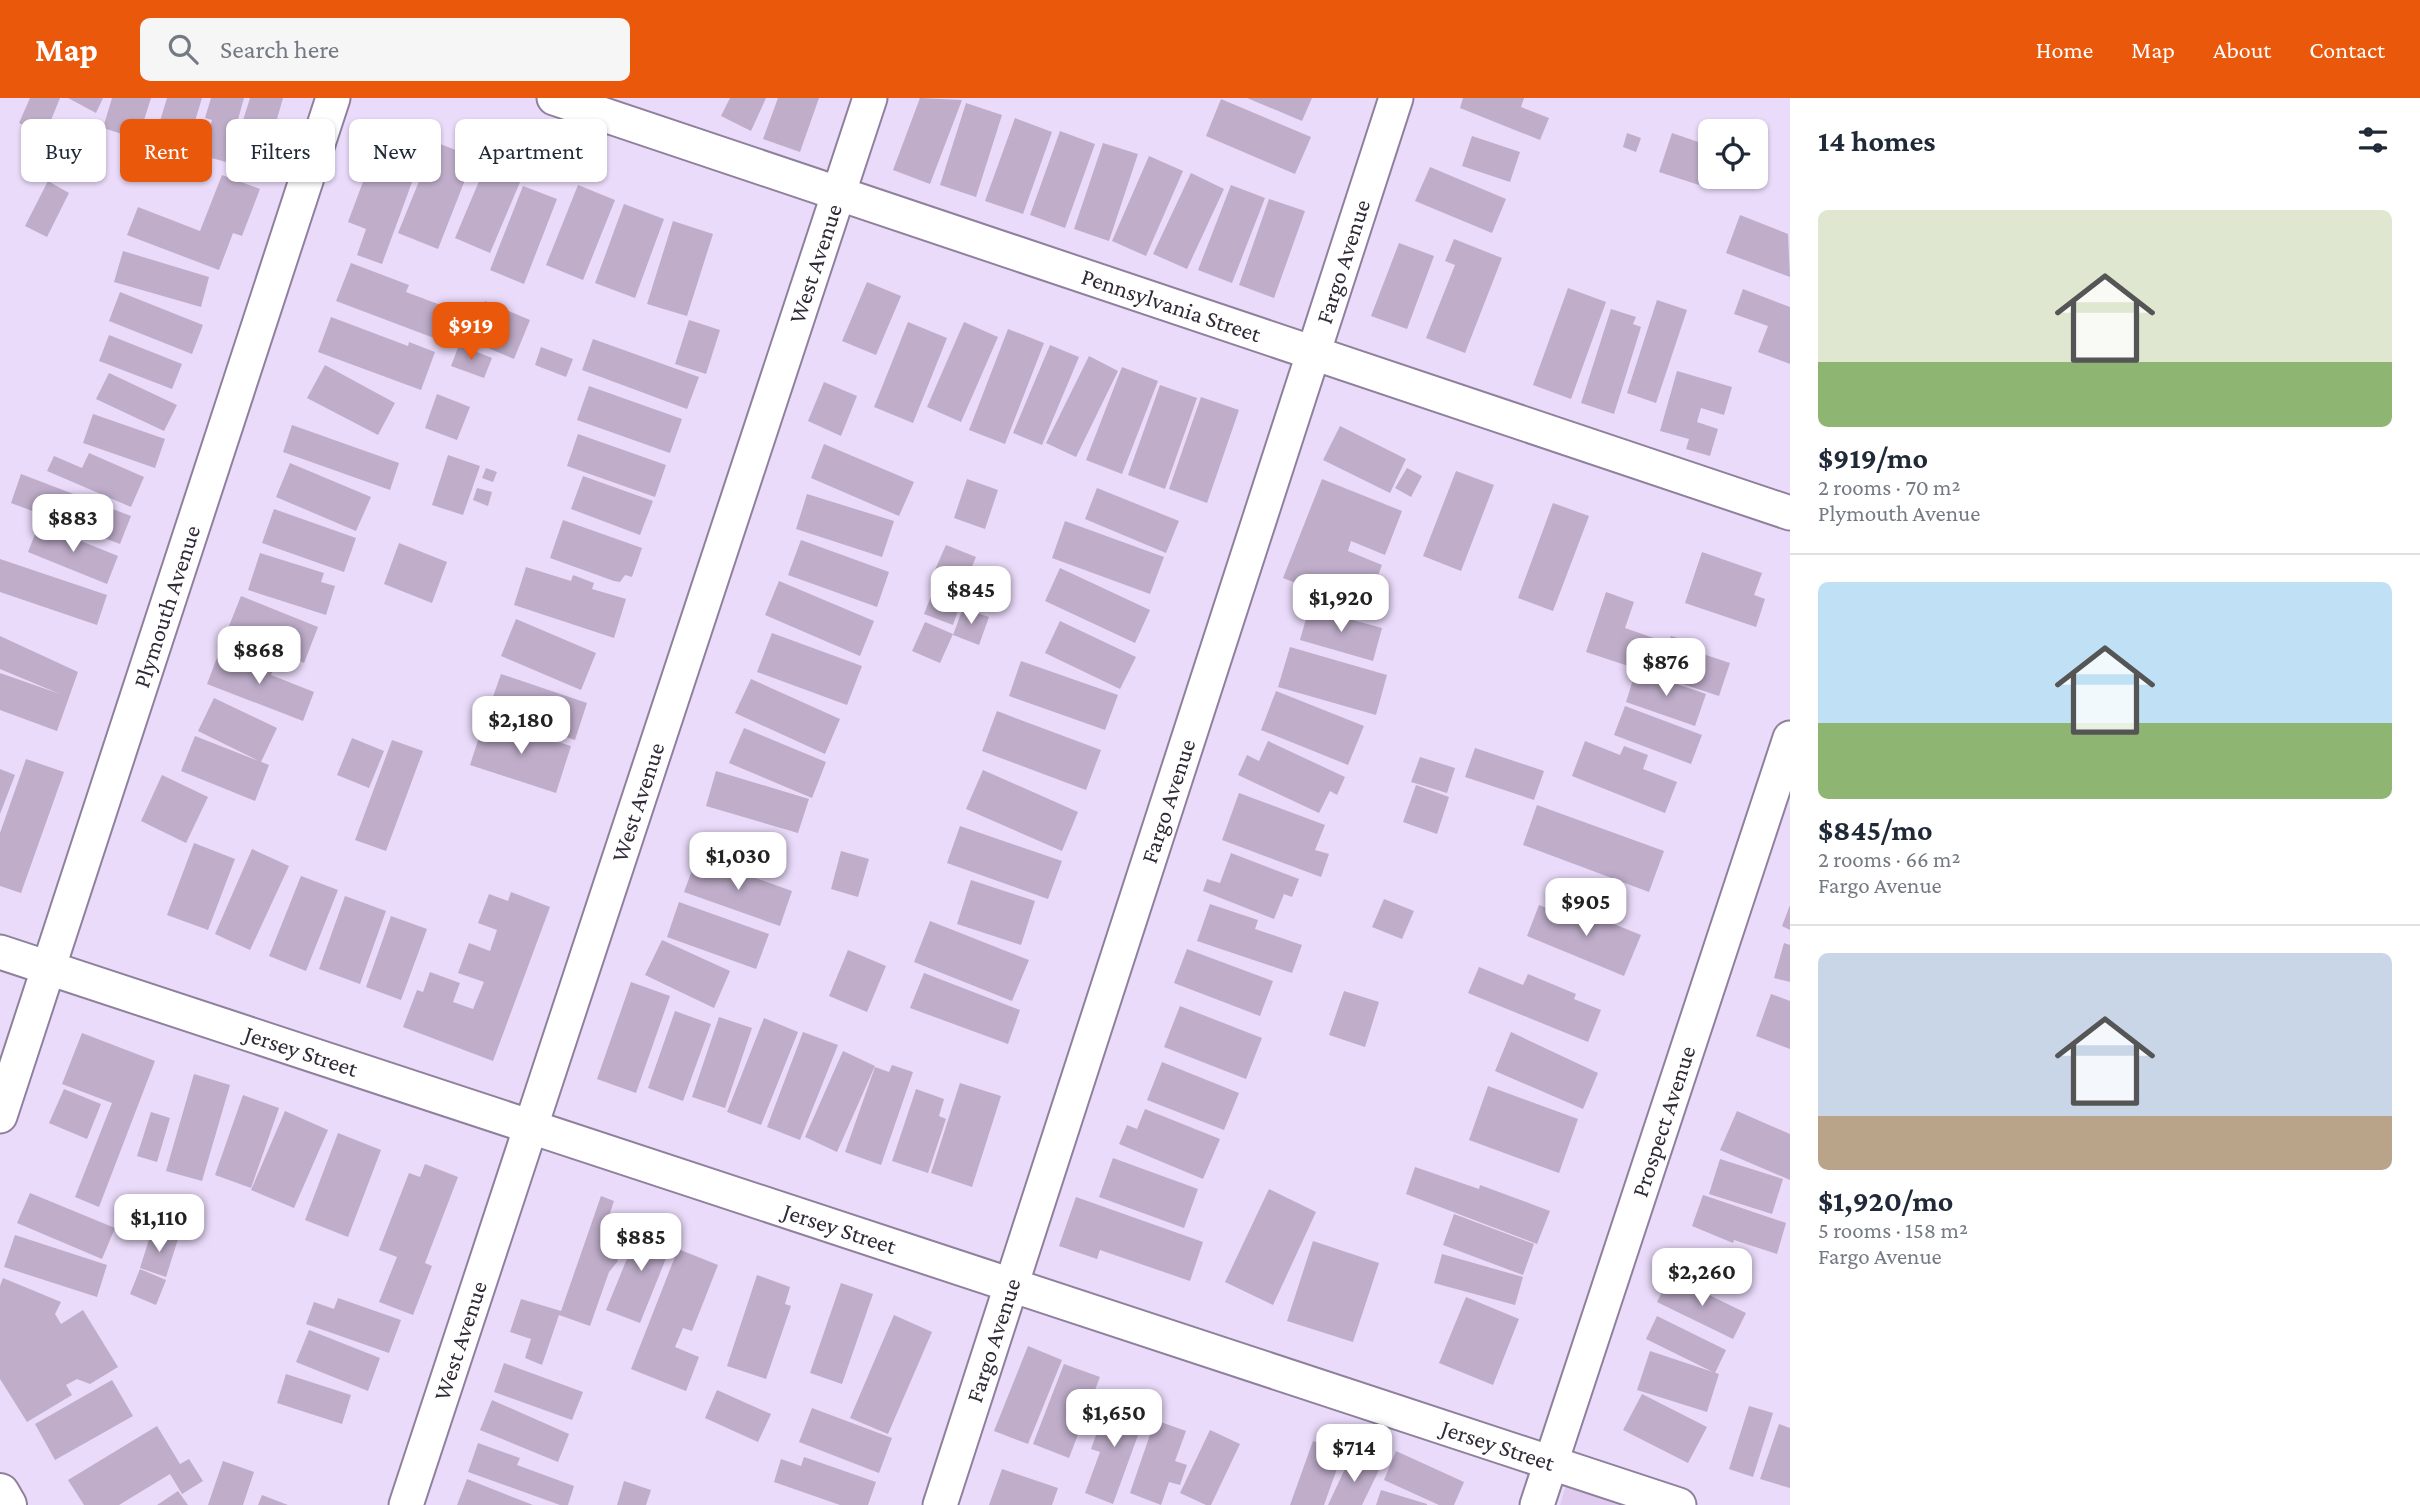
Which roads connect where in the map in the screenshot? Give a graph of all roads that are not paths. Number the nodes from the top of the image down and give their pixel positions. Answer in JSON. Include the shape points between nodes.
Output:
{"nodes":[{"id":1,"x":333,"y":98,"type":"edge"},
{"id":2,"x":554,"y":98,"type":"edge"},
{"id":3,"x":870,"y":98,"type":"edge"},
{"id":4,"x":1396,"y":98,"type":"edge"},
{"id":5,"x":839,"y":194,"type":"junction"},
{"id":6,"x":1314,"y":353,"type":"junction"},
{"id":7,"x":1790,"y":513,"type":"edge"},
{"id":8,"x":1790,"y":738,"type":"edge"},
{"id":9,"x":0,"y":953,"type":"edge"},
{"id":10,"x":46,"y":968,"type":"junction"},
{"id":11,"x":0,"y":1116,"type":"edge"},
{"id":12,"x":529,"y":1127,"type":"junction"},
{"id":13,"x":1012,"y":1286,"type":"junction"},
{"id":14,"x":1550,"y":1463,"type":"junction"},
{"id":15,"x":0,"y":1493,"type":"edge"},
{"id":16,"x":7,"y":1505,"type":"edge"},
{"id":17,"x":406,"y":1505,"type":"edge"},
{"id":18,"x":940,"y":1505,"type":"edge"},
{"id":19,"x":1536,"y":1505,"type":"edge"},
{"id":20,"x":1679,"y":1505,"type":"edge"}],
"edges":[{"from":1,"to":10,"type":"street","name":"Plymouth Avenue"},
{"from":2,"to":5,"type":"street","name":"Pennsylvania Street"},
{"from":3,"to":5,"type":"street","name":"West Avenue"},
{"from":4,"to":6,"type":"street","name":"Fargo Avenue"},
{"from":5,"to":6,"type":"street","name":"Pennsylvania Street"},
{"from":5,"to":12,"type":"street","name":"West Avenue"},
{"from":6,"to":7,"type":"street","name":"Pennsylvania Street"},
{"from":6,"to":13,"type":"street","name":"Fargo Avenue"},
{"from":8,"to":14,"type":"street","name":"Prospect Avenue"},
{"from":9,"to":10,"type":"street","name":"Jersey Street"},
{"from":10,"to":11,"type":"street","name":"Plymouth Avenue"},
{"from":10,"to":12,"type":"street","name":"Jersey Street"},
{"from":12,"to":13,"type":"street","name":"Jersey Street"},
{"from":12,"to":17,"type":"street","name":"West Avenue"},
{"from":13,"to":14,"type":"street","name":"Jersey Street"},
{"from":13,"to":18,"type":"street","name":"Fargo Avenue"},
{"from":14,"to":19,"type":"street","name":"Prospect Avenue"},
{"from":14,"to":20,"type":"street","name":"Jersey Street"},
{"from":15,"to":16,"type":"street"}]}
